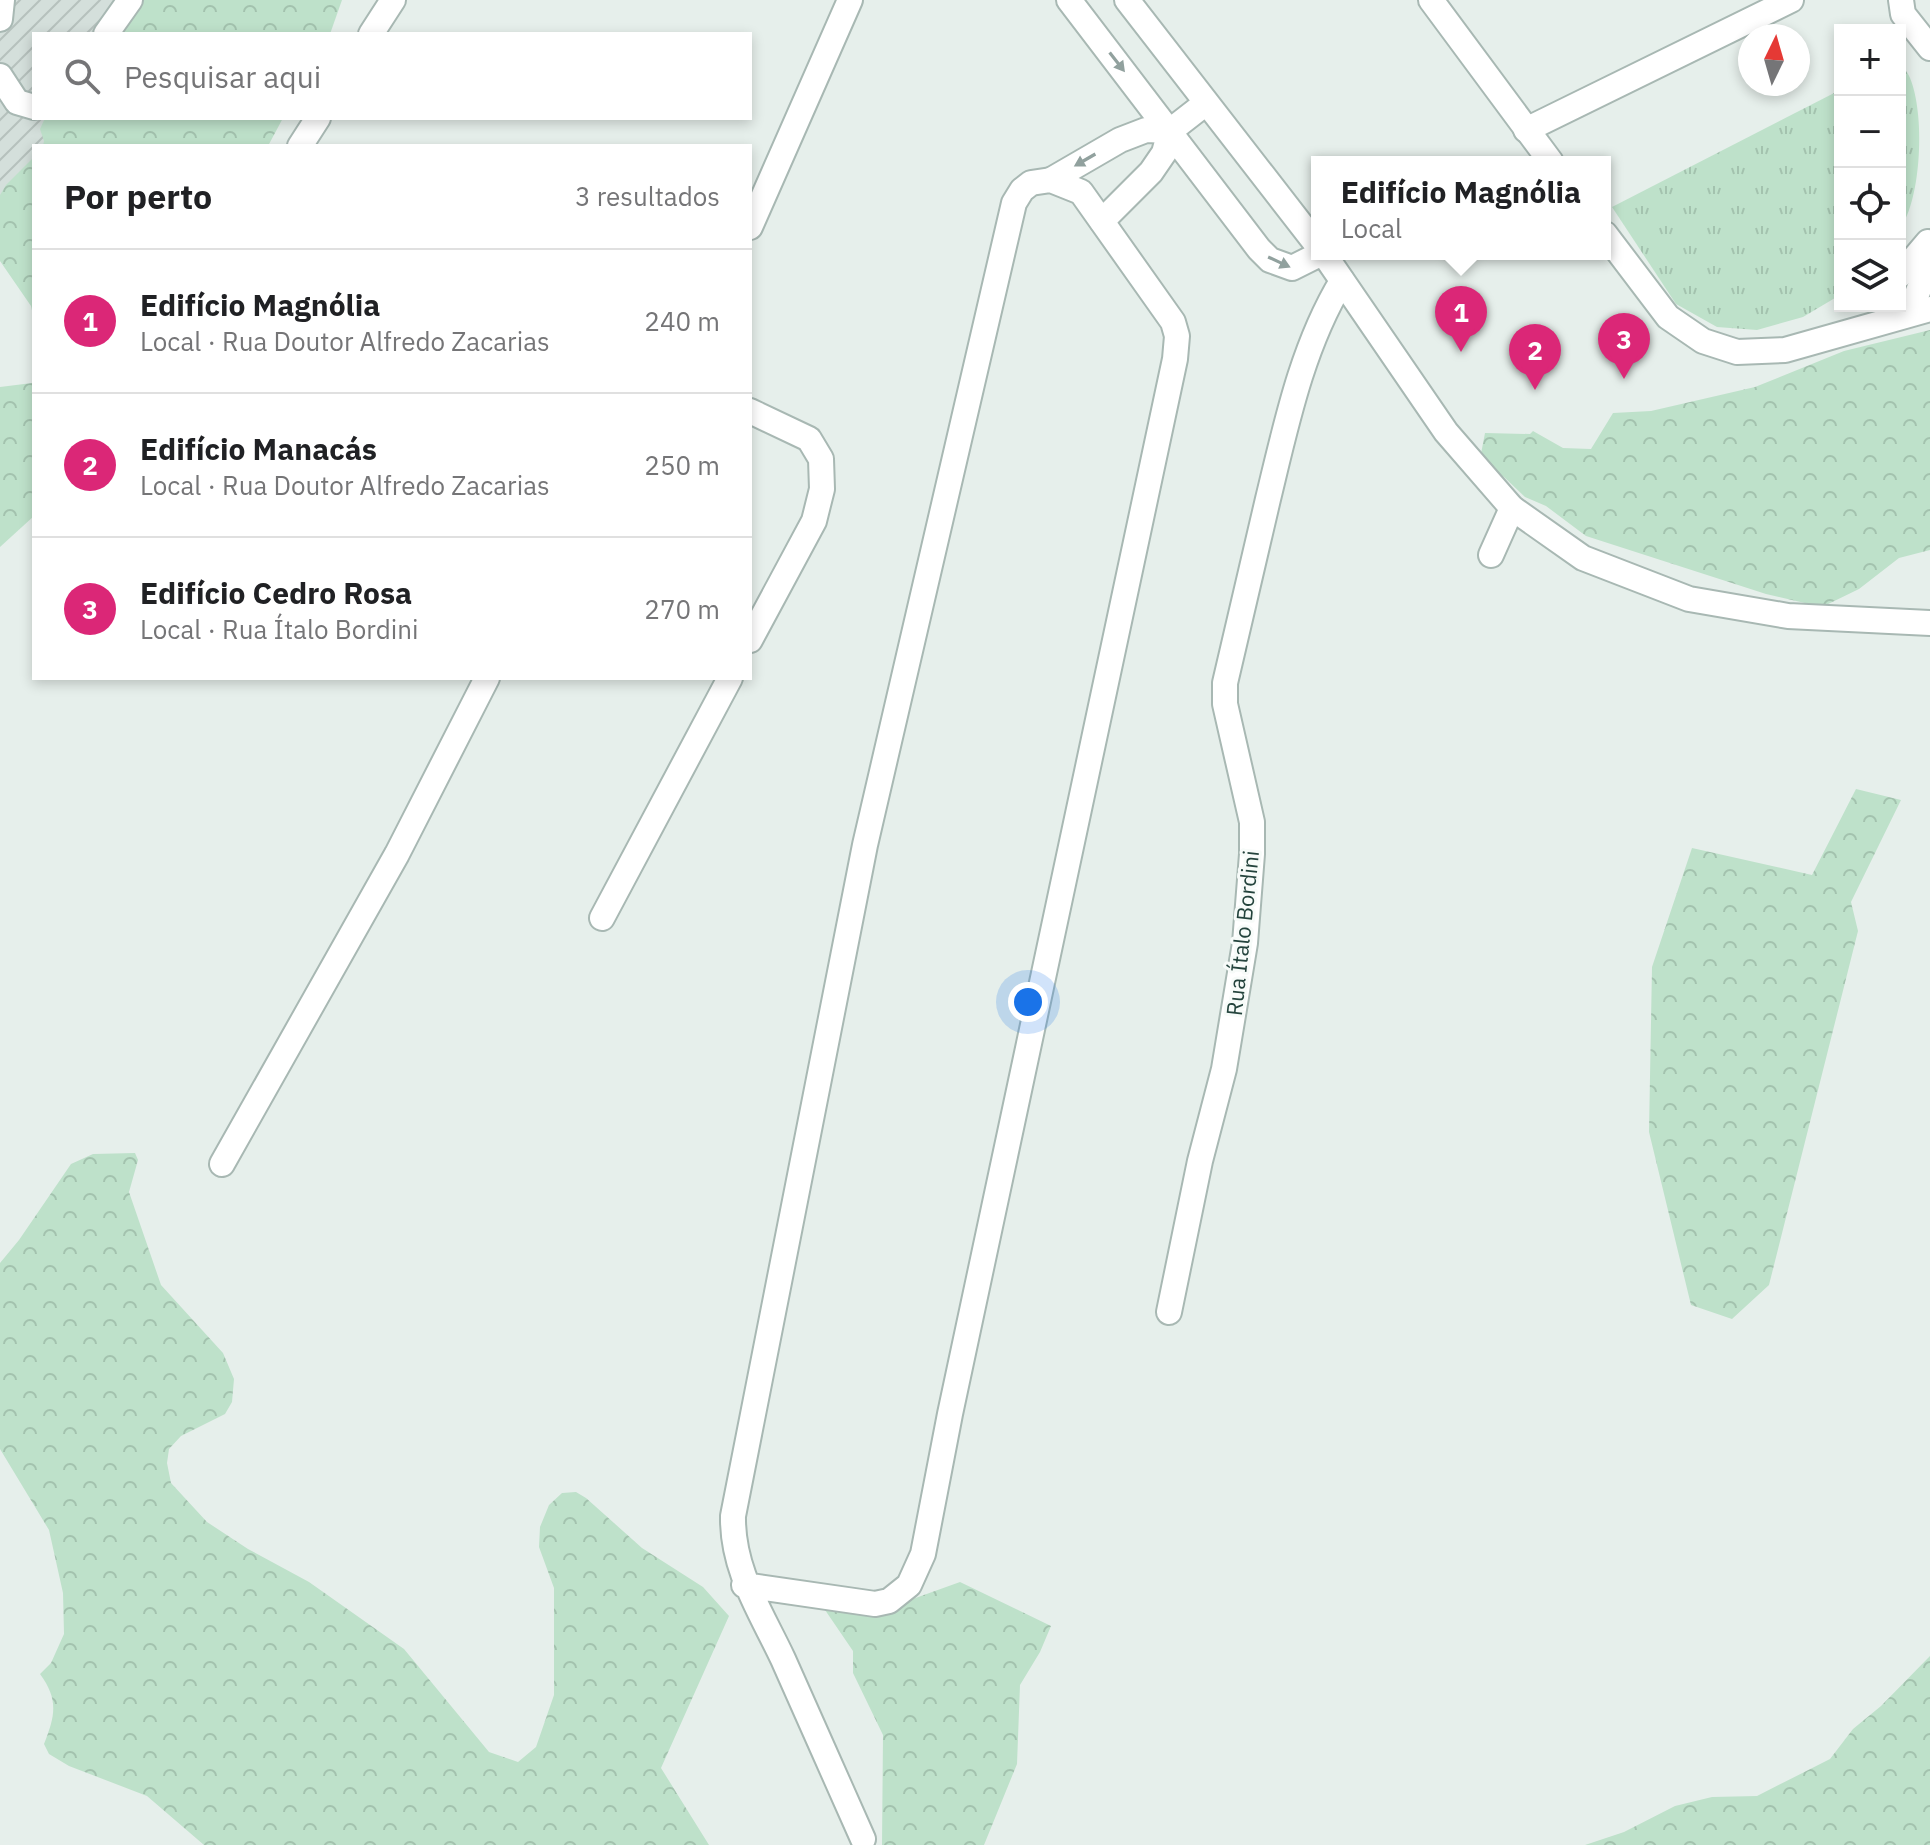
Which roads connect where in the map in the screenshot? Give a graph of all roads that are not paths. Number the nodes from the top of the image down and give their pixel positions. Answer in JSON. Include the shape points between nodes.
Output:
{"nodes":[{"id":1,"x":2,"y":0,"type":"edge"},
{"id":2,"x":130,"y":0,"type":"edge"},
{"id":3,"x":393,"y":0,"type":"edge"},
{"id":4,"x":850,"y":0,"type":"edge"},
{"id":5,"x":1069,"y":0,"type":"edge"},
{"id":6,"x":1127,"y":0,"type":"edge"},
{"id":7,"x":1431,"y":0,"type":"edge"},
{"id":8,"x":1791,"y":0,"type":"edge"},
{"id":9,"x":1901,"y":0,"type":"edge"},
{"id":10,"x":0,"y":19,"type":"edge"},
{"id":11,"x":107,"y":32,"type":"edge"},
{"id":12,"x":372,"y":32,"type":"edge"},
{"id":13,"x":1930,"y":48,"type":"edge"},
{"id":14,"x":0,"y":76,"type":"edge"},
{"id":15,"x":1206,"y":103,"type":"junction"},
{"id":16,"x":32,"y":106,"type":"edge"},
{"id":17,"x":317,"y":120,"type":"edge"},
{"id":18,"x":1526,"y":130,"type":"junction"},
{"id":19,"x":1170,"y":131,"type":"junction"},
{"id":20,"x":301,"y":144,"type":"edge"},
{"id":21,"x":1546,"y":156,"type":"edge"},
{"id":22,"x":1051,"y":180,"type":"junction"},
{"id":23,"x":1102,"y":221,"type":"junction"},
{"id":24,"x":752,"y":222,"type":"edge"},
{"id":25,"x":1311,"y":237,"type":"edge"},
{"id":26,"x":1611,"y":242,"type":"edge"},
{"id":27,"x":1929,"y":256,"type":"edge"},
{"id":28,"x":1311,"y":259,"type":"edge"},
{"id":29,"x":1326,"y":260,"type":"edge"},
{"id":30,"x":1906,"y":271,"type":"edge"},
{"id":31,"x":1342,"y":281,"type":"junction"},
{"id":32,"x":1872,"y":312,"type":"edge"},
{"id":33,"x":1919,"y":312,"type":"edge"},
{"id":34,"x":1859,"y":329,"type":"junction"},
{"id":35,"x":752,"y":412,"type":"edge"},
{"id":36,"x":1512,"y":508,"type":"junction"},
{"id":37,"x":1491,"y":555,"type":"dead end"},
{"id":38,"x":1930,"y":623,"type":"edge"},
{"id":39,"x":752,"y":636,"type":"edge"},
{"id":40,"x":486,"y":680,"type":"edge"},
{"id":41,"x":729,"y":680,"type":"edge"},
{"id":42,"x":602,"y":918,"type":"dead end"},
{"id":43,"x":222,"y":1164,"type":"dead end"},
{"id":44,"x":1169,"y":1312,"type":"dead end"},
{"id":45,"x":744,"y":1585,"type":"junction"},
{"id":46,"x":863,"y":1839,"type":"dead end"}],
"edges":[{"from":1,"to":10,"type":"street"},
{"from":2,"to":11,"type":"street"},
{"from":3,"to":12,"type":"street"},
{"from":4,"to":24,"type":"street"},
{"from":5,"to":19,"type":"street","one_way":true},
{"from":6,"to":15,"type":"street"},
{"from":7,"to":18,"type":"street"},
{"from":8,"to":18,"type":"street"},
{"from":9,"to":13,"type":"street","via":[[1903,14]]},
{"from":14,"to":16,"type":"street","via":[[17,102]]},
{"from":15,"to":19,"type":"street"},
{"from":15,"to":25,"type":"street"},
{"from":17,"to":20,"type":"street"},
{"from":18,"to":21,"type":"street"},
{"from":19,"to":22,"type":"street","one_way":true,"via":[[1146,130],[1120,140]]},
{"from":19,"to":23,"type":"street","via":[[1151,172]]},
{"from":19,"to":28,"type":"street","one_way":true,"via":[[1270,260],[1292,268]]},
{"from":22,"to":23,"type":"street","via":[[1081,192]]},
{"from":22,"to":45,"type":"street","via":[[1031,183],[1014,203],[865,845],[733,1516],[732,1539]]},
{"from":23,"to":45,"type":"street","via":[[1173,322],[1175,359],[923,1554],[909,1585],[889,1601],[875,1604]]},
{"from":26,"to":34,"type":"street","via":[[1668,317],[1703,341],[1737,352],[1762,353]]},
{"from":27,"to":30,"type":"street"},
{"from":27,"to":33,"type":"street"},
{"from":29,"to":31,"type":"street"},
{"from":31,"to":36,"type":"street","via":[[1446,432]]},
{"from":31,"to":44,"type":"street","name":"Rua Ítalo Bordini","via":[[1308,353],[1281,442],[1225,683],[1225,704],[1252,822],[1245,943],[1224,1069]]},
{"from":32,"to":34,"type":"street"},
{"from":33,"to":34,"type":"street"},
{"from":35,"to":39,"type":"street","via":[[809,439],[821,459],[822,489],[814,521]]},
{"from":36,"to":37,"type":"street"},
{"from":36,"to":38,"type":"street","via":[[1583,558],[1689,599],[1788,616]]},
{"from":40,"to":43,"type":"street","via":[[397,854]]},
{"from":41,"to":42,"type":"street"},
{"from":45,"to":46,"type":"street"}]}
